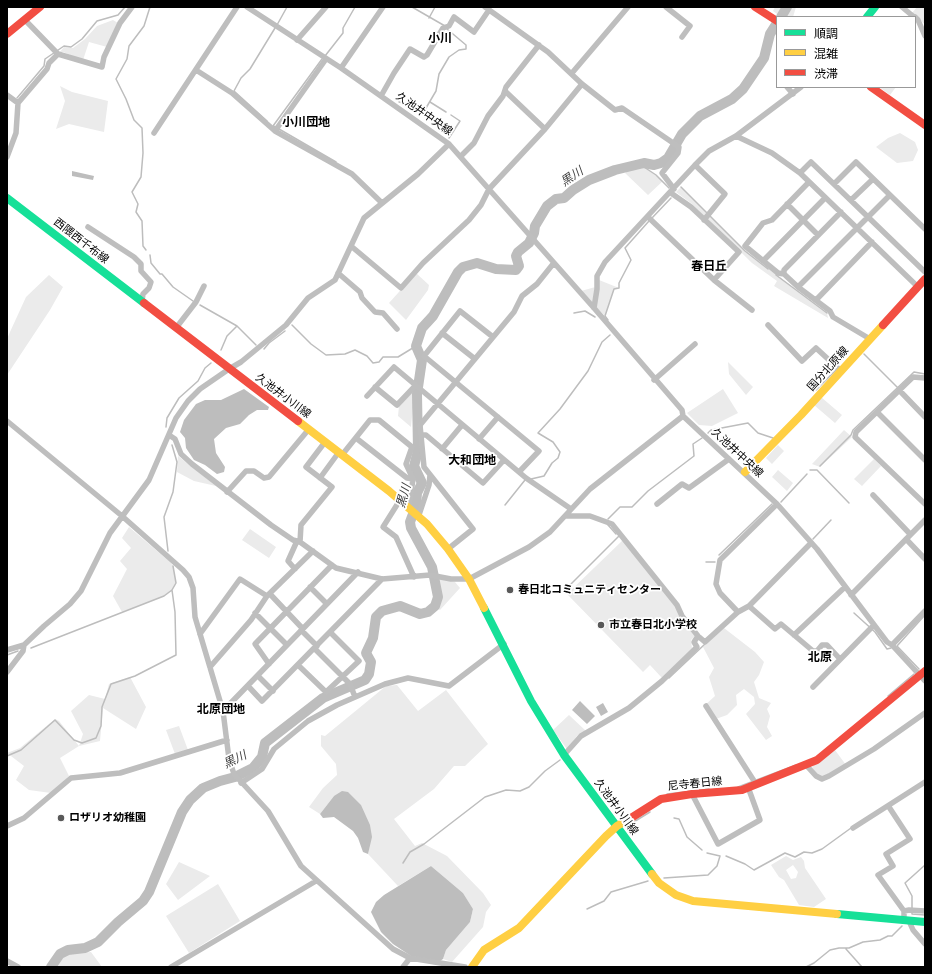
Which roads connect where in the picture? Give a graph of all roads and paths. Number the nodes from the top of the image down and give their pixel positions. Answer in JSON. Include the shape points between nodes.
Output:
{"nodes":[{"id":1,"x":40,"y":7,"type":"edge"},
{"id":2,"x":132,"y":7,"type":"edge"},
{"id":3,"x":237,"y":7,"type":"edge"},
{"id":4,"x":247,"y":7,"type":"edge"},
{"id":5,"x":326,"y":7,"type":"edge"},
{"id":6,"x":383,"y":7,"type":"edge"},
{"id":7,"x":628,"y":7,"type":"edge"},
{"id":8,"x":666,"y":7,"type":"edge"},
{"id":9,"x":755,"y":7,"type":"edge"},
{"id":10,"x":875,"y":7,"type":"edge"},
{"id":11,"x":902,"y":7,"type":"edge"},
{"id":12,"x":487,"y":9,"type":"edge"},
{"id":13,"x":867,"y":16,"type":"edge"},
{"id":14,"x":914,"y":16,"type":"edge"},
{"id":15,"x":916,"y":18,"type":"edge"},
{"id":16,"x":774,"y":19,"type":"edge"},
{"id":17,"x":25,"y":20,"type":"junction"},
{"id":18,"x":7,"y":34,"type":"edge"},
{"id":19,"x":682,"y":36,"type":"dead end"},
{"id":20,"x":925,"y":36,"type":"edge"},
{"id":21,"x":297,"y":40,"type":"junction"},
{"id":22,"x":539,"y":45,"type":"junction"},
{"id":23,"x":56,"y":53,"type":"junction"},
{"id":24,"x":325,"y":58,"type":"junction"},
{"id":25,"x":341,"y":68,"type":"junction"},
{"id":26,"x":196,"y":70,"type":"junction"},
{"id":27,"x":572,"y":73,"type":"junction"},
{"id":28,"x":582,"y":84,"type":"junction"},
{"id":29,"x":788,"y":88,"type":"edge"},
{"id":30,"x":800,"y":88,"type":"edge"},
{"id":31,"x":873,"y":88,"type":"edge"},
{"id":32,"x":505,"y":91,"type":"junction"},
{"id":33,"x":793,"y":94,"type":"junction"},
{"id":34,"x":7,"y":95,"type":"edge"},
{"id":35,"x":381,"y":96,"type":"junction"},
{"id":36,"x":18,"y":103,"type":"junction"},
{"id":37,"x":925,"y":125,"type":"edge"},
{"id":38,"x":545,"y":128,"type":"junction"},
{"id":39,"x":277,"y":129,"type":"junction"},
{"id":40,"x":154,"y":133,"type":"dead end"},
{"id":41,"x":736,"y":136,"type":"junction"},
{"id":42,"x":449,"y":144,"type":"junction"},
{"id":43,"x":461,"y":156,"type":"junction"},
{"id":44,"x":7,"y":157,"type":"edge"},
{"id":45,"x":695,"y":165,"type":"junction"},
{"id":46,"x":800,"y":173,"type":"junction"},
{"id":47,"x":873,"y":178,"type":"junction"},
{"id":48,"x":809,"y":182,"type":"junction"},
{"id":49,"x":834,"y":184,"type":"junction"},
{"id":50,"x":489,"y":189,"type":"junction"},
{"id":51,"x":672,"y":191,"type":"junction"},
{"id":52,"x":890,"y":195,"type":"junction"},
{"id":53,"x":7,"y":198,"type":"edge"},
{"id":54,"x":825,"y":198,"type":"junction"},
{"id":55,"x":851,"y":200,"type":"junction"},
{"id":56,"x":382,"y":203,"type":"junction"},
{"id":57,"x":787,"y":204,"type":"junction"},
{"id":58,"x":841,"y":212,"type":"junction"},
{"id":59,"x":648,"y":217,"type":"junction"},
{"id":60,"x":868,"y":217,"type":"junction"},
{"id":61,"x":704,"y":220,"type":"junction"},
{"id":62,"x":803,"y":220,"type":"junction"},
{"id":63,"x":88,"y":227,"type":"dead end"},
{"id":64,"x":857,"y":228,"type":"junction"},
{"id":65,"x":925,"y":229,"type":"edge"},
{"id":66,"x":818,"y":235,"type":"junction"},
{"id":67,"x":872,"y":242,"type":"junction"},
{"id":68,"x":351,"y":246,"type":"junction"},
{"id":69,"x":763,"y":261,"type":"junction"},
{"id":70,"x":553,"y":264,"type":"junction"},
{"id":71,"x":925,"y":272,"type":"edge"},
{"id":72,"x":338,"y":273,"type":"junction"},
{"id":73,"x":784,"y":274,"type":"junction"},
{"id":74,"x":925,"y":279,"type":"edge"},
{"id":75,"x":714,"y":280,"type":"junction"},
{"id":76,"x":204,"y":286,"type":"dead end"},
{"id":77,"x":798,"y":287,"type":"junction"},
{"id":78,"x":918,"y":287,"type":"junction"},
{"id":79,"x":816,"y":300,"type":"junction"},
{"id":80,"x":142,"y":301,"type":"junction"},
{"id":81,"x":594,"y":308,"type":"junction"},
{"id":82,"x":752,"y":310,"type":"dead end"},
{"id":83,"x":768,"y":325,"type":"dead end"},
{"id":84,"x":176,"y":328,"type":"junction"},
{"id":85,"x":396,"y":329,"type":"dead end"},
{"id":86,"x":442,"y":333,"type":"junction"},
{"id":87,"x":493,"y":337,"type":"junction"},
{"id":88,"x":870,"y":339,"type":"junction"},
{"id":89,"x":695,"y":344,"type":"dead end"},
{"id":90,"x":475,"y":360,"type":"junction"},
{"id":91,"x":229,"y":369,"type":"junction"},
{"id":92,"x":841,"y":371,"type":"junction"},
{"id":93,"x":925,"y":378,"type":"edge"},
{"id":94,"x":654,"y":380,"type":"junction"},
{"id":95,"x":456,"y":382,"type":"junction"},
{"id":96,"x":414,"y":385,"type":"junction"},
{"id":97,"x":375,"y":387,"type":"junction"},
{"id":98,"x":899,"y":390,"type":"junction"},
{"id":99,"x":367,"y":396,"type":"dead end"},
{"id":100,"x":438,"y":404,"type":"junction"},
{"id":101,"x":877,"y":412,"type":"junction"},
{"id":102,"x":684,"y":416,"type":"junction"},
{"id":103,"x":498,"y":417,"type":"junction"},
{"id":104,"x":925,"y":417,"type":"edge"},
{"id":105,"x":7,"y":421,"type":"edge"},
{"id":106,"x":462,"y":425,"type":"junction"},
{"id":107,"x":308,"y":429,"type":"junction"},
{"id":108,"x":169,"y":435,"type":"junction"},
{"id":109,"x":422,"y":435,"type":"junction"},
{"id":110,"x":356,"y":438,"type":"junction"},
{"id":111,"x":479,"y":439,"type":"junction"},
{"id":112,"x":325,"y":442,"type":"junction"},
{"id":113,"x":442,"y":449,"type":"junction"},
{"id":114,"x":341,"y":454,"type":"junction"},
{"id":115,"x":729,"y":459,"type":"junction"},
{"id":116,"x":504,"y":460,"type":"junction"},
{"id":117,"x":925,"y":460,"type":"edge"},
{"id":118,"x":519,"y":472,"type":"junction"},
{"id":119,"x":745,"y":472,"type":"junction"},
{"id":120,"x":430,"y":475,"type":"junction"},
{"id":121,"x":320,"y":478,"type":"junction"},
{"id":122,"x":413,"y":479,"type":"junction"},
{"id":123,"x":227,"y":492,"type":"junction"},
{"id":124,"x":873,"y":495,"type":"dead end"},
{"id":125,"x":400,"y":500,"type":"junction"},
{"id":126,"x":657,"y":504,"type":"dead end"},
{"id":127,"x":777,"y":504,"type":"junction"},
{"id":128,"x":925,"y":504,"type":"edge"},
{"id":129,"x":572,"y":509,"type":"junction"},
{"id":130,"x":414,"y":511,"type":"junction"},
{"id":131,"x":122,"y":516,"type":"junction"},
{"id":132,"x":566,"y":516,"type":"junction"},
{"id":133,"x":925,"y":520,"type":"edge"},
{"id":134,"x":908,"y":537,"type":"junction"},
{"id":135,"x":298,"y":541,"type":"junction"},
{"id":136,"x":811,"y":543,"type":"junction"},
{"id":137,"x":448,"y":549,"type":"junction"},
{"id":138,"x":313,"y":551,"type":"junction"},
{"id":139,"x":925,"y":559,"type":"edge"},
{"id":140,"x":332,"y":565,"type":"junction"},
{"id":141,"x":295,"y":569,"type":"junction"},
{"id":142,"x":358,"y":572,"type":"junction"},
{"id":143,"x":414,"y":577,"type":"junction"},
{"id":144,"x":382,"y":579,"type":"junction"},
{"id":145,"x":469,"y":579,"type":"junction"},
{"id":146,"x":310,"y":587,"type":"junction"},
{"id":147,"x":845,"y":587,"type":"junction"},
{"id":148,"x":268,"y":595,"type":"junction"},
{"id":149,"x":851,"y":595,"type":"junction"},
{"id":150,"x":327,"y":604,"type":"junction"},
{"id":151,"x":749,"y":606,"type":"junction"},
{"id":152,"x":286,"y":611,"type":"junction"},
{"id":153,"x":925,"y":611,"type":"edge"},
{"id":154,"x":738,"y":612,"type":"junction"},
{"id":155,"x":255,"y":613,"type":"junction"},
{"id":156,"x":270,"y":628,"type":"junction"},
{"id":157,"x":871,"y":628,"type":"junction"},
{"id":158,"x":302,"y":630,"type":"junction"},
{"id":159,"x":330,"y":632,"type":"junction"},
{"id":160,"x":200,"y":634,"type":"junction"},
{"id":161,"x":794,"y":635,"type":"junction"},
{"id":162,"x":698,"y":636,"type":"junction"},
{"id":163,"x":504,"y":644,"type":"junction"},
{"id":164,"x":24,"y":645,"type":"junction"},
{"id":165,"x":288,"y":645,"type":"junction"},
{"id":166,"x":892,"y":645,"type":"junction"},
{"id":167,"x":316,"y":647,"type":"junction"},
{"id":168,"x":7,"y":650,"type":"edge"},
{"id":169,"x":840,"y":659,"type":"junction"},
{"id":170,"x":269,"y":664,"type":"junction"},
{"id":171,"x":298,"y":664,"type":"junction"},
{"id":172,"x":210,"y":667,"type":"junction"},
{"id":173,"x":7,"y":672,"type":"edge"},
{"id":174,"x":258,"y":676,"type":"junction"},
{"id":175,"x":342,"y":676,"type":"junction"},
{"id":176,"x":923,"y":676,"type":"edge"},
{"id":177,"x":248,"y":686,"type":"junction"},
{"id":178,"x":813,"y":687,"type":"dead end"},
{"id":179,"x":273,"y":691,"type":"junction"},
{"id":180,"x":355,"y":697,"type":"junction"},
{"id":181,"x":706,"y":706,"type":"dead end"},
{"id":182,"x":224,"y":711,"type":"junction"},
{"id":183,"x":925,"y":714,"type":"edge"},
{"id":184,"x":227,"y":740,"type":"junction"},
{"id":185,"x":564,"y":755,"type":"junction"},
{"id":186,"x":806,"y":765,"type":"junction"},
{"id":187,"x":240,"y":782,"type":"junction"},
{"id":188,"x":925,"y":782,"type":"edge"},
{"id":189,"x":753,"y":784,"type":"junction"},
{"id":190,"x":692,"y":794,"type":"junction"},
{"id":191,"x":889,"y":807,"type":"junction"},
{"id":192,"x":7,"y":826,"type":"edge"},
{"id":193,"x":617,"y":826,"type":"junction"},
{"id":194,"x":854,"y":828,"type":"dead end"},
{"id":195,"x":316,"y":881,"type":"junction"},
{"id":196,"x":909,"y":910,"type":"junction"},
{"id":197,"x":925,"y":911,"type":"edge"},
{"id":198,"x":906,"y":921,"type":"junction"},
{"id":199,"x":925,"y":922,"type":"edge"},
{"id":200,"x":925,"y":944,"type":"edge"},
{"id":201,"x":410,"y":958,"type":"junction"},
{"id":202,"x":7,"y":961,"type":"edge"},
{"id":203,"x":18,"y":967,"type":"edge"},
{"id":204,"x":171,"y":967,"type":"edge"},
{"id":205,"x":403,"y":967,"type":"edge"},
{"id":206,"x":465,"y":967,"type":"edge"},
{"id":207,"x":472,"y":967,"type":"edge"}],
"edges":[{"from":1,"to":17,"type":"street"},
{"from":2,"to":23,"type":"street","via":[[120,23],[102,67]]},
{"from":3,"to":26,"type":"street"},
{"from":4,"to":21,"type":"street","name":"久池井中央線"},
{"from":5,"to":21,"type":"street"},
{"from":6,"to":25,"type":"street"},
{"from":7,"to":27,"type":"street"},
{"from":8,"to":19,"type":"street","via":[[690,26]]},
{"from":9,"to":16,"type":"street"},
{"from":10,"to":13,"type":"street"},
{"from":11,"to":14,"type":"street"},
{"from":12,"to":22,"type":"street"},
{"from":12,"to":35,"type":"street","via":[[474,32],[454,18],[449,26],[443,28],[427,56],[424,57],[410,49]]},
{"from":15,"to":20,"type":"street"},
{"from":17,"to":18,"type":"street"},
{"from":17,"to":23,"type":"street"},
{"from":21,"to":24,"type":"street","name":"久池井中央線"},
{"from":22,"to":27,"type":"street"},
{"from":22,"to":32,"type":"street"},
{"from":23,"to":36,"type":"street","via":[[47,70]]},
{"from":24,"to":25,"type":"street","name":"久池井中央線"},
{"from":24,"to":39,"type":"street"},
{"from":25,"to":35,"type":"street","name":"久池井中央線"},
{"from":26,"to":39,"type":"street","via":[[232,93]]},
{"from":26,"to":40,"type":"street"},
{"from":27,"to":28,"type":"street"},
{"from":28,"to":38,"type":"street"},
{"from":28,"to":51,"type":"street","via":[[615,110],[622,108],[679,147],[678,154],[662,172]]},
{"from":29,"to":33,"type":"street"},
{"from":30,"to":33,"type":"street"},
{"from":31,"to":37,"type":"street"},
{"from":32,"to":38,"type":"street"},
{"from":32,"to":43,"type":"street","via":[[474,143]]},
{"from":33,"to":41,"type":"street"},
{"from":34,"to":36,"type":"street"},
{"from":35,"to":42,"type":"street","name":"久池井中央線"},
{"from":36,"to":44,"type":"street","via":[[16,133]]},
{"from":38,"to":50,"type":"street"},
{"from":39,"to":56,"type":"street","via":[[352,174]]},
{"from":41,"to":45,"type":"street","via":[[709,150]]},
{"from":41,"to":46,"type":"street","via":[[772,153]]},
{"from":42,"to":43,"type":"street","name":"久池井中央線"},
{"from":42,"to":56,"type":"street","via":[[418,174]]},
{"from":43,"to":50,"type":"street","name":"久池井中央線"},
{"from":45,"to":51,"type":"street"},
{"from":45,"to":61,"type":"street","via":[[726,194]]},
{"from":46,"to":48,"type":"street"},
{"from":46,"to":49,"type":"street","via":[[811,162]]},
{"from":47,"to":49,"type":"street","via":[[856,162]]},
{"from":47,"to":52,"type":"street"},
{"from":47,"to":55,"type":"street"},
{"from":48,"to":54,"type":"street"},
{"from":48,"to":57,"type":"street"},
{"from":49,"to":55,"type":"street"},
{"from":50,"to":68,"type":"street","via":[[469,220],[402,288]]},
{"from":50,"to":70,"type":"street","name":"久池井中央線"},
{"from":51,"to":59,"type":"street"},
{"from":51,"to":61,"type":"street"},
{"from":52,"to":60,"type":"street"},
{"from":52,"to":65,"type":"street"},
{"from":53,"to":80,"type":"street","name":"西隈西千布線"},
{"from":54,"to":58,"type":"street"},
{"from":54,"to":62,"type":"street"},
{"from":55,"to":60,"type":"street"},
{"from":56,"to":68,"type":"street","via":[[364,218]]},
{"from":57,"to":62,"type":"street"},
{"from":57,"to":69,"type":"street","via":[[772,220],[763,223],[745,246]]},
{"from":58,"to":64,"type":"street"},
{"from":58,"to":66,"type":"street"},
{"from":59,"to":75,"type":"street"},
{"from":59,"to":81,"type":"street","via":[[605,262],[597,276]]},
{"from":60,"to":64,"type":"street"},
{"from":60,"to":71,"type":"street"},
{"from":61,"to":75,"type":"street","via":[[739,252]]},
{"from":62,"to":66,"type":"street"},
{"from":62,"to":69,"type":"street"},
{"from":63,"to":80,"type":"street","via":[[141,264],[141,271],[151,282],[143,294]]},
{"from":64,"to":67,"type":"street"},
{"from":64,"to":77,"type":"street"},
{"from":66,"to":73,"type":"street","via":[[784,270]]},
{"from":67,"to":78,"type":"street"},
{"from":67,"to":79,"type":"street"},
{"from":68,"to":72,"type":"street"},
{"from":69,"to":73,"type":"street","via":[[778,273]]},
{"from":70,"to":81,"type":"street","name":"久池井中央線"},
{"from":70,"to":87,"type":"street","via":[[537,284],[522,296],[514,312]]},
{"from":72,"to":85,"type":"street","via":[[360,292],[375,312],[383,313]]},
{"from":72,"to":91,"type":"street","via":[[335,280],[308,298],[286,325]]},
{"from":73,"to":77,"type":"street"},
{"from":74,"to":78,"type":"street","name":"国分北原線"},
{"from":75,"to":82,"type":"street"},
{"from":76,"to":84,"type":"street","via":[[196,302]]},
{"from":77,"to":79,"type":"street"},
{"from":78,"to":88,"type":"street","name":"国分北原線"},
{"from":79,"to":88,"type":"street","via":[[830,310],[834,317]]},
{"from":80,"to":84,"type":"street","name":"久池井小川線"},
{"from":81,"to":94,"type":"street","name":"久池井中央線"},
{"from":83,"to":92,"type":"street","via":[[802,361],[816,348]]},
{"from":84,"to":91,"type":"street","name":"久池井小川線"},
{"from":86,"to":87,"type":"street","via":[[460,311]]},
{"from":86,"to":90,"type":"street"},
{"from":86,"to":95,"type":"street","via":[[424,356]]},
{"from":87,"to":90,"type":"street"},
{"from":88,"to":92,"type":"street","name":"国分北原線"},
{"from":89,"to":94,"type":"street"},
{"from":90,"to":95,"type":"street"},
{"from":91,"to":107,"type":"street","name":"久池井小川線"},
{"from":91,"to":108,"type":"street","via":[[200,389],[188,401],[176,418]]},
{"from":92,"to":119,"type":"street","name":"国分北原線"},
{"from":93,"to":98,"type":"street","via":[[913,377]]},
{"from":94,"to":102,"type":"street","name":"久池井中央線","via":[[682,410]]},
{"from":95,"to":100,"type":"street"},
{"from":95,"to":103,"type":"street"},
{"from":96,"to":97,"type":"street","via":[[394,367]]},
{"from":96,"to":97,"type":"street","via":[[397,405]]},
{"from":96,"to":100,"type":"street"},
{"from":97,"to":99,"type":"street"},
{"from":98,"to":101,"type":"street"},
{"from":98,"to":104,"type":"street"},
{"from":100,"to":106,"type":"street"},
{"from":100,"to":109,"type":"street","via":[[420,425]]},
{"from":101,"to":117,"type":"street"},
{"from":101,"to":128,"type":"street","via":[[856,432],[855,437]]},
{"from":102,"to":115,"type":"street","name":"久池井中央線"},
{"from":102,"to":129,"type":"street","via":[[606,474]]},
{"from":103,"to":111,"type":"street"},
{"from":103,"to":118,"type":"street","via":[[539,450]]},
{"from":105,"to":131,"type":"street"},
{"from":106,"to":111,"type":"street"},
{"from":106,"to":113,"type":"street"},
{"from":107,"to":112,"type":"street","name":"久池井小川線"},
{"from":107,"to":123,"type":"street","via":[[268,477],[264,478],[254,471],[246,472]]},
{"from":108,"to":123,"type":"street","via":[[175,439],[181,454]]},
{"from":108,"to":131,"type":"street","via":[[149,480]]},
{"from":109,"to":113,"type":"street","via":[[426,435]]},
{"from":109,"to":120,"type":"street","via":[[424,467]]},
{"from":110,"to":114,"type":"street"},
{"from":110,"to":122,"type":"street","via":[[407,478]]},
{"from":110,"to":122,"type":"street","via":[[370,420],[379,420],[412,446],[406,464]]},
{"from":111,"to":116,"type":"street"},
{"from":112,"to":114,"type":"street","name":"久池井小川線"},
{"from":112,"to":121,"type":"street","via":[[306,467]]},
{"from":113,"to":116,"type":"street","via":[[484,483]]},
{"from":114,"to":121,"type":"street"},
{"from":114,"to":125,"type":"street","name":"久池井小川線"},
{"from":115,"to":119,"type":"street","name":"久池井中央線"},
{"from":115,"to":126,"type":"street","via":[[689,488],[682,484]]},
{"from":116,"to":118,"type":"street"},
{"from":118,"to":129,"type":"street"},
{"from":119,"to":127,"type":"street","name":"久池井中央線"},
{"from":120,"to":130,"type":"street","via":[[429,485]]},
{"from":120,"to":137,"type":"street","via":[[473,529]]},
{"from":121,"to":135,"type":"street","via":[[332,487],[300,525]]},
{"from":122,"to":130,"type":"street"},
{"from":123,"to":135,"type":"street","via":[[293,540]]},
{"from":124,"to":134,"type":"street"},
{"from":125,"to":130,"type":"street","name":"久池井小川線"},
{"from":125,"to":143,"type":"street","via":[[383,527],[396,537]]},
{"from":127,"to":136,"type":"street","name":"久池井中央線"},
{"from":127,"to":154,"type":"street","via":[[720,560],[716,584],[720,593]]},
{"from":129,"to":132,"type":"street"},
{"from":130,"to":137,"type":"street","name":"久池井小川線"},
{"from":131,"to":160,"type":"street","via":[[189,577]]},
{"from":131,"to":164,"type":"street","via":[[110,533],[81,592]]},
{"from":132,"to":145,"type":"street","via":[[529,547]]},
{"from":132,"to":162,"type":"street","via":[[590,516],[612,524],[673,600]]},
{"from":133,"to":134,"type":"street"},
{"from":134,"to":139,"type":"street"},
{"from":134,"to":149,"type":"street"},
{"from":135,"to":138,"type":"street"},
{"from":135,"to":141,"type":"street","via":[[288,561]]},
{"from":136,"to":147,"type":"street","name":"久池井中央線"},
{"from":136,"to":151,"type":"street"},
{"from":137,"to":145,"type":"street","name":"久池井小川線"},
{"from":138,"to":140,"type":"street"},
{"from":138,"to":141,"type":"street"},
{"from":140,"to":142,"type":"street"},
{"from":140,"to":146,"type":"street"},
{"from":141,"to":148,"type":"street"},
{"from":142,"to":144,"type":"street"},
{"from":142,"to":150,"type":"street"},
{"from":143,"to":144,"type":"street"},
{"from":143,"to":145,"type":"street"},
{"from":144,"to":159,"type":"street"},
{"from":145,"to":163,"type":"street","name":"久池井小川線"},
{"from":146,"to":150,"type":"street"},
{"from":146,"to":152,"type":"street"},
{"from":147,"to":149,"type":"street","name":"久池井中央線"},
{"from":147,"to":161,"type":"street"},
{"from":148,"to":152,"type":"street"},
{"from":148,"to":155,"type":"street"},
{"from":148,"to":160,"type":"street","via":[[240,579]]},
{"from":149,"to":157,"type":"street","name":"久池井中央線"},
{"from":150,"to":158,"type":"street"},
{"from":151,"to":154,"type":"street"},
{"from":151,"to":161,"type":"street","via":[[774,629],[781,624]]},
{"from":152,"to":156,"type":"street"},
{"from":152,"to":158,"type":"street"},
{"from":153,"to":166,"type":"street"},
{"from":154,"to":162,"type":"street","via":[[705,642]]},
{"from":155,"to":156,"type":"street"},
{"from":155,"to":172,"type":"street"},
{"from":156,"to":165,"type":"street"},
{"from":156,"to":170,"type":"street","via":[[255,644]]},
{"from":157,"to":166,"type":"street","name":"久池井中央線"},
{"from":157,"to":169,"type":"street"},
{"from":158,"to":165,"type":"street"},
{"from":158,"to":167,"type":"street"},
{"from":159,"to":167,"type":"street"},
{"from":159,"to":175,"type":"street","via":[[359,661]]},
{"from":160,"to":172,"type":"street"},
{"from":161,"to":169,"type":"street","via":[[813,651],[827,645]]},
{"from":162,"to":185,"type":"street","via":[[694,642],[697,647],[662,681],[629,708],[581,736]]},
{"from":163,"to":180,"type":"street","via":[[448,686],[408,678],[385,684]]},
{"from":163,"to":185,"type":"street","name":"久池井小川線","via":[[531,701]]},
{"from":164,"to":168,"type":"street"},
{"from":164,"to":173,"type":"street","via":[[23,651]]},
{"from":165,"to":170,"type":"street"},
{"from":166,"to":176,"type":"street","name":"久池井中央線"},
{"from":167,"to":171,"type":"street"},
{"from":167,"to":175,"type":"street"},
{"from":169,"to":178,"type":"street"},
{"from":170,"to":174,"type":"street"},
{"from":171,"to":175,"type":"street","via":[[326,692]]},
{"from":171,"to":179,"type":"street"},
{"from":172,"to":182,"type":"street"},
{"from":174,"to":177,"type":"street"},
{"from":174,"to":179,"type":"street"},
{"from":175,"to":180,"type":"street","via":[[350,684]]},
{"from":176,"to":186,"type":"street","name":"尼寺春日線","via":[[828,752]]},
{"from":177,"to":179,"type":"street","via":[[262,701]]},
{"from":177,"to":182,"type":"street"},
{"from":180,"to":187,"type":"street","via":[[308,721],[274,749],[262,769]]},
{"from":181,"to":189,"type":"street"},
{"from":182,"to":184,"type":"street"},
{"from":183,"to":186,"type":"street","via":[[874,749],[822,779]]},
{"from":184,"to":187,"type":"street","via":[[229,759]]},
{"from":184,"to":192,"type":"street","via":[[120,773],[71,778],[24,818]]},
{"from":185,"to":193,"type":"street","name":"久池井小川線"},
{"from":186,"to":189,"type":"street","name":"尼寺春日線"},
{"from":187,"to":195,"type":"street","via":[[268,812],[301,866]]},
{"from":188,"to":191,"type":"street"},
{"from":189,"to":190,"type":"street","name":"尼寺春日線","via":[[720,792]]},
{"from":189,"to":190,"type":"street","via":[[760,820],[718,844]]},
{"from":190,"to":193,"type":"street","name":"尼寺春日線","via":[[661,799]]},
{"from":191,"to":194,"type":"street"},
{"from":191,"to":196,"type":"street","via":[[910,839],[886,854],[893,866],[878,875]]},
{"from":193,"to":198,"type":"street","name":"久池井小川線","via":[[659,883],[676,895],[693,901]]},
{"from":193,"to":207,"type":"street","name":"尼寺春日線","via":[[519,928],[484,950]]},
{"from":195,"to":201,"type":"street","via":[[393,950]]},
{"from":195,"to":204,"type":"street"},
{"from":196,"to":197,"type":"street"},
{"from":196,"to":198,"type":"street"},
{"from":198,"to":199,"type":"street","name":"久池井小川線"},
{"from":198,"to":200,"type":"street"},
{"from":201,"to":205,"type":"street"},
{"from":201,"to":206,"type":"street"},
{"from":202,"to":203,"type":"street"}]}
